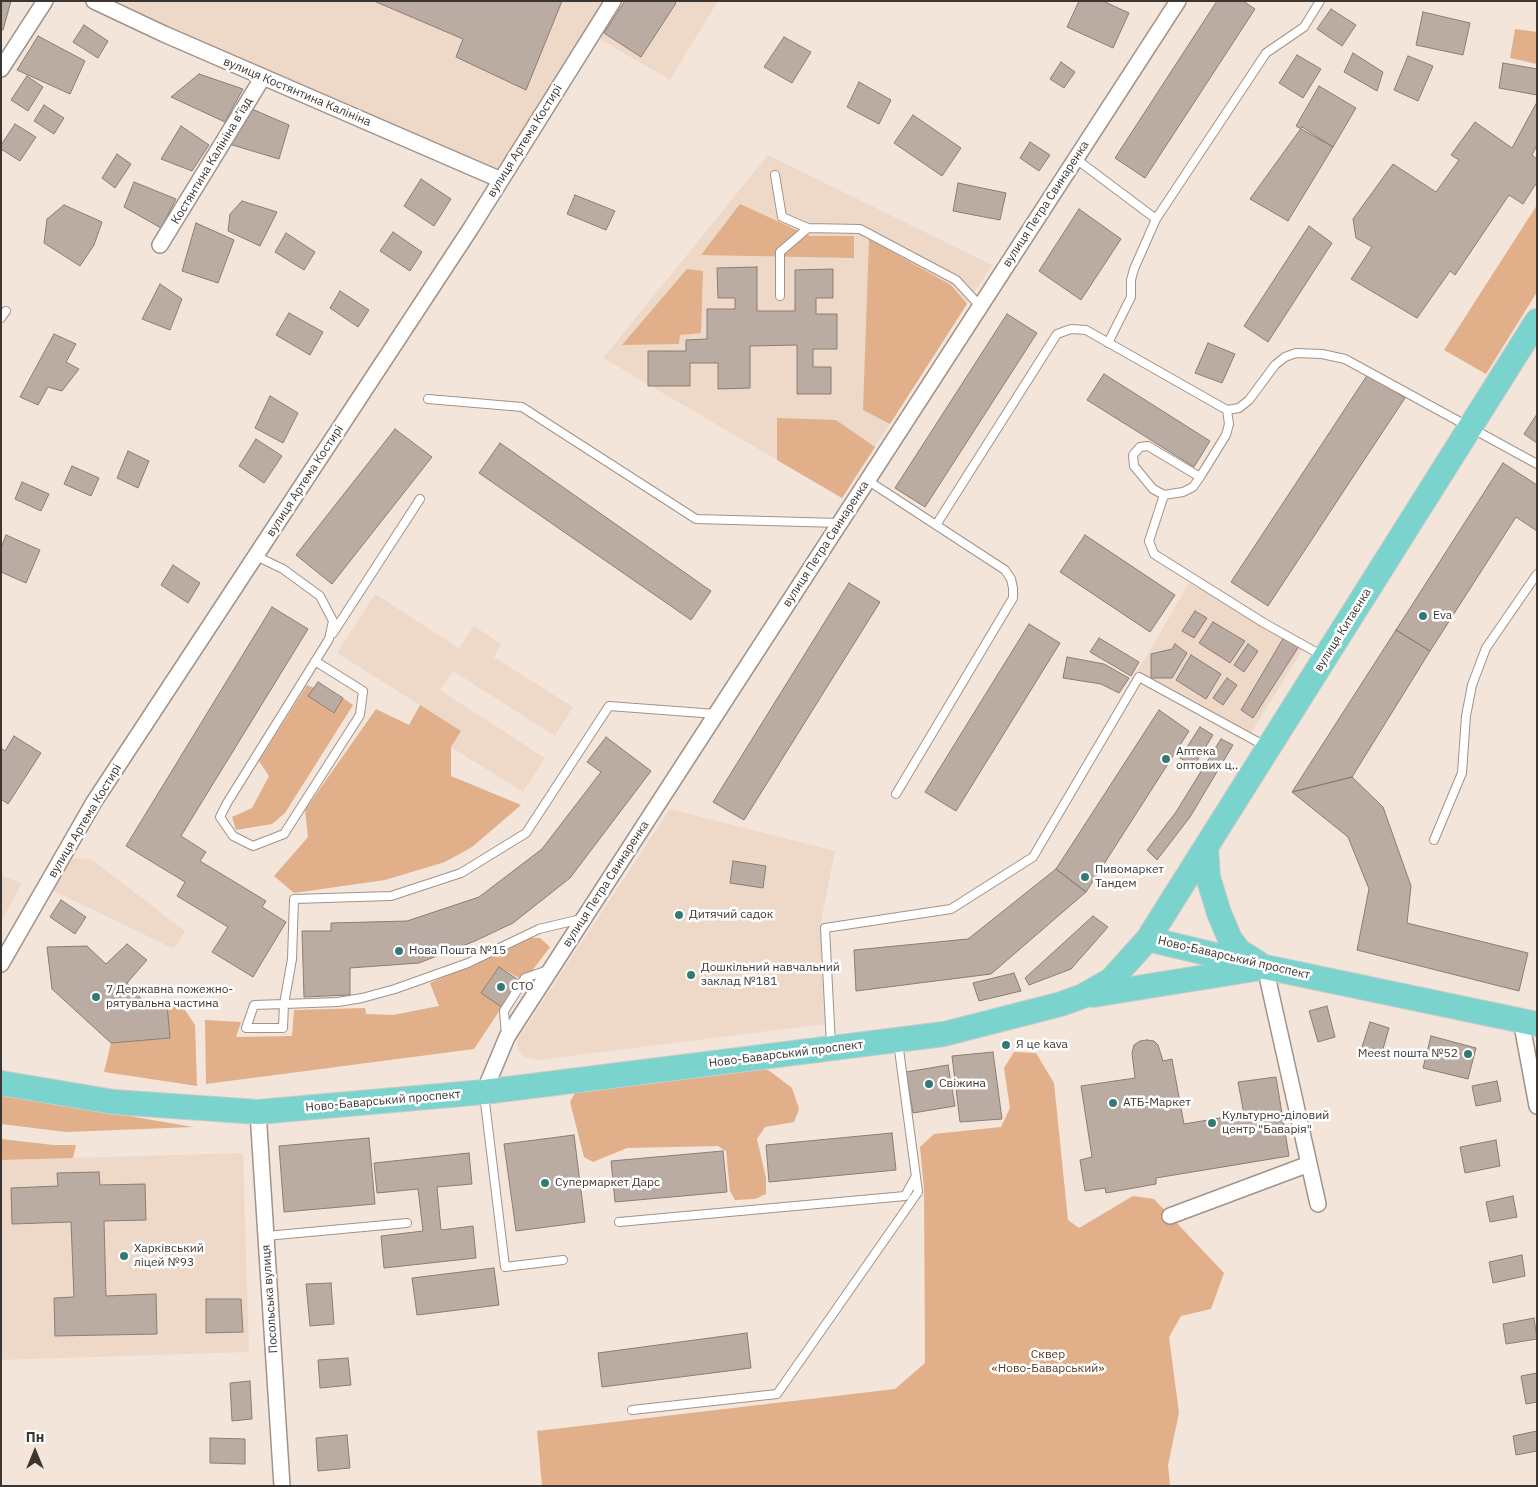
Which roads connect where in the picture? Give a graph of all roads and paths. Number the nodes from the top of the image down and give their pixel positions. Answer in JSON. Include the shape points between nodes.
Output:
{"nodes":[{"id":1,"x":45,"y":1,"type":"edge"},
{"id":2,"x":94,"y":1,"type":"edge"},
{"id":3,"x":613,"y":1,"type":"edge"},
{"id":4,"x":1178,"y":1,"type":"edge"},
{"id":5,"x":1320,"y":1,"type":"edge"},
{"id":6,"x":1,"y":68,"type":"edge"},
{"id":7,"x":263,"y":77,"type":"junction"},
{"id":8,"x":1076,"y":159,"type":"junction"},
{"id":9,"x":775,"y":175,"type":"dead end"},
{"id":10,"x":501,"y":180,"type":"junction"},
{"id":11,"x":1156,"y":219,"type":"junction"},
{"id":12,"x":808,"y":228,"type":"junction"},
{"id":13,"x":160,"y":245,"type":"dead end"},
{"id":14,"x":780,"y":296,"type":"dead end"},
{"id":15,"x":980,"y":306,"type":"junction"},
{"id":16,"x":1537,"y":321,"type":"edge"},
{"id":17,"x":1108,"y":343,"type":"junction"},
{"id":18,"x":428,"y":399,"type":"dead end"},
{"id":19,"x":1227,"y":410,"type":"junction"},
{"id":20,"x":1470,"y":426,"type":"junction"},
{"id":21,"x":1537,"y":464,"type":"edge"},
{"id":22,"x":1200,"y":477,"type":"junction"},
{"id":23,"x":868,"y":480,"type":"junction"},
{"id":24,"x":1164,"y":494,"type":"junction"},
{"id":25,"x":420,"y":499,"type":"dead end"},
{"id":26,"x":839,"y":523,"type":"junction"},
{"id":27,"x":936,"y":525,"type":"junction"},
{"id":28,"x":256,"y":556,"type":"junction"},
{"id":29,"x":1537,"y":574,"type":"edge"},
{"id":30,"x":329,"y":639,"type":"junction"},
{"id":31,"x":1326,"y":657,"type":"junction"},
{"id":32,"x":315,"y":661,"type":"junction"},
{"id":33,"x":716,"y":714,"type":"junction"},
{"id":34,"x":1268,"y":748,"type":"junction"},
{"id":35,"x":896,"y":794,"type":"dead end"},
{"id":36,"x":1434,"y":840,"type":"dead end"},
{"id":37,"x":1206,"y":847,"type":"junction"},
{"id":38,"x":583,"y":919,"type":"junction"},
{"id":39,"x":1148,"y":939,"type":"junction"},
{"id":40,"x":1,"y":964,"type":"edge"},
{"id":41,"x":1265,"y":968,"type":"junction"},
{"id":42,"x":1084,"y":996,"type":"junction"},
{"id":43,"x":284,"y":1004,"type":"junction"},
{"id":44,"x":1529,"y":1022,"type":"edge"},
{"id":45,"x":898,"y":1040,"type":"junction"},
{"id":46,"x":831,"y":1048,"type":"junction"},
{"id":47,"x":1,"y":1083,"type":"edge"},
{"id":48,"x":484,"y":1092,"type":"junction"},
{"id":49,"x":1537,"y":1106,"type":"edge"},
{"id":50,"x":258,"y":1112,"type":"junction"},
{"id":51,"x":1309,"y":1164,"type":"junction"},
{"id":52,"x":916,"y":1176,"type":"junction"},
{"id":53,"x":1318,"y":1204,"type":"dead end"},
{"id":54,"x":1170,"y":1216,"type":"dead end"},
{"id":55,"x":619,"y":1222,"type":"dead end"},
{"id":56,"x":406,"y":1223,"type":"dead end"},
{"id":57,"x":266,"y":1236,"type":"junction"},
{"id":58,"x":563,"y":1260,"type":"dead end"},
{"id":59,"x":632,"y":1410,"type":"dead end"},
{"id":60,"x":282,"y":1486,"type":"edge"}],
"edges":[{"from":1,"to":6,"type":"street"},
{"from":2,"to":7,"type":"street","name":"вулиця Костянтина Калініна"},
{"from":3,"to":10,"type":"street","name":"вулиця Артема Костирі"},
{"from":4,"to":8,"type":"street","name":"вулиця Петра Свинаренка"},
{"from":5,"to":11,"type":"lane","via":[[1304,27],[1266,53]]},
{"from":7,"to":10,"type":"street","name":"вулиця Костянтина Калініна"},
{"from":7,"to":13,"type":"street","name":"Костянтина Калініна в’їзд"},
{"from":8,"to":11,"type":"lane"},
{"from":8,"to":15,"type":"street","name":"вулиця Петра Свинаренка"},
{"from":9,"to":12,"type":"lane","via":[[782,217]]},
{"from":10,"to":28,"type":"street","name":"вулиця Артема Костирі"},
{"from":11,"to":17,"type":"lane","via":[[1134,269],[1131,297]]},
{"from":12,"to":14,"type":"lane","via":[[780,252]]},
{"from":12,"to":15,"type":"lane","via":[[860,229],[956,280]]},
{"from":15,"to":23,"type":"street","name":"вулиця Петра Свинаренка"},
{"from":16,"to":20,"type":"main road","name":"вулиця Китаєнка"},
{"from":17,"to":19,"type":"lane"},
{"from":17,"to":27,"type":"lane","via":[[1086,330],[1071,329],[1057,334]]},
{"from":18,"to":26,"type":"lane","via":[[522,407],[696,519]]},
{"from":19,"to":20,"type":"lane","via":[[1239,408],[1249,400],[1275,365],[1285,357],[1296,353],[1322,354],[1345,359]]},
{"from":19,"to":22,"type":"lane","via":[[1229,424],[1226,435]]},
{"from":20,"to":21,"type":"lane"},
{"from":20,"to":31,"type":"main road","name":"вулиця Китаєнка"},
{"from":22,"to":24,"type":"lane","via":[[1193,487],[1183,492]]},
{"from":22,"to":24,"type":"lane","via":[[1148,446],[1140,446],[1133,455],[1134,466],[1153,489]]},
{"from":23,"to":26,"type":"street","name":"вулиця Петра Свинаренка"},
{"from":23,"to":27,"type":"lane"},
{"from":24,"to":31,"type":"lane","via":[[1149,541],[1154,554]]},
{"from":25,"to":30,"type":"lane"},
{"from":26,"to":33,"type":"street","name":"вулиця Петра Свинаренка"},
{"from":27,"to":35,"type":"lane","via":[[1005,570],[1011,579],[1013,598]]},
{"from":28,"to":30,"type":"lane","via":[[283,569],[320,596],[333,621]]},
{"from":28,"to":40,"type":"street","name":"вулиця Артема Костирі","via":[[94,802]]},
{"from":29,"to":36,"type":"lane","via":[[1486,648],[1472,685],[1466,716],[1462,773]]},
{"from":30,"to":32,"type":"lane"},
{"from":31,"to":34,"type":"main road","name":"вулиця Китаєнка"},
{"from":32,"to":32,"type":"lane","via":[[220,817],[233,836],[253,846],[284,834],[360,715],[363,691]]},
{"from":33,"to":38,"type":"street","name":"вулиця Петра Свинаренка"},
{"from":33,"to":43,"type":"lane","via":[[609,706],[526,833],[461,873],[391,896],[294,899],[292,959]]},
{"from":34,"to":37,"type":"main road","name":"вулиця Китаєнка"},
{"from":34,"to":46,"type":"lane","via":[[1139,678],[1034,857],[952,909],[825,928]]},
{"from":37,"to":39,"type":"main road","name":"вулиця Китаєнка"},
{"from":37,"to":41,"type":"main road","via":[[1208,877],[1218,913],[1230,939],[1239,951]]},
{"from":38,"to":43,"type":"lane","via":[[539,929],[468,963],[395,989],[338,1002]]},
{"from":38,"to":48,"type":"street","name":"вулиця Петра Свинаренка","via":[[506,1037]]},
{"from":39,"to":41,"type":"main road","name":"Ново-Баварський проспект"},
{"from":39,"to":42,"type":"main road","name":"Ново-Баварський проспект","via":[[1111,980]]},
{"from":41,"to":42,"type":"main road"},
{"from":41,"to":44,"type":"main road","name":"Ново-Баварський проспект"},
{"from":41,"to":51,"type":"street"},
{"from":42,"to":45,"type":"main road","name":"Ново-Баварський проспект","via":[[944,1034]]},
{"from":43,"to":43,"type":"lane","via":[[254,1005],[246,1028],[283,1028]]},
{"from":44,"to":49,"type":"street"},
{"from":45,"to":46,"type":"main road","name":"Ново-Баварський проспект"},
{"from":45,"to":52,"type":"lane"},
{"from":46,"to":48,"type":"main road","name":"Ново-Баварський проспект"},
{"from":47,"to":50,"type":"main road","name":"Ново-Баварський проспект","via":[[114,1102]]},
{"from":48,"to":50,"type":"main road","name":"Ново-Баварський проспект"},
{"from":48,"to":58,"type":"lane","via":[[506,1267]]},
{"from":50,"to":57,"type":"street","name":"Посольська вулиця"},
{"from":51,"to":53,"type":"street"},
{"from":51,"to":54,"type":"street"},
{"from":52,"to":55,"type":"lane","via":[[904,1196]]},
{"from":52,"to":59,"type":"lane","via":[[918,1192],[777,1394]]},
{"from":56,"to":57,"type":"lane"},
{"from":57,"to":60,"type":"street","name":"Посольська вулиця"}]}
